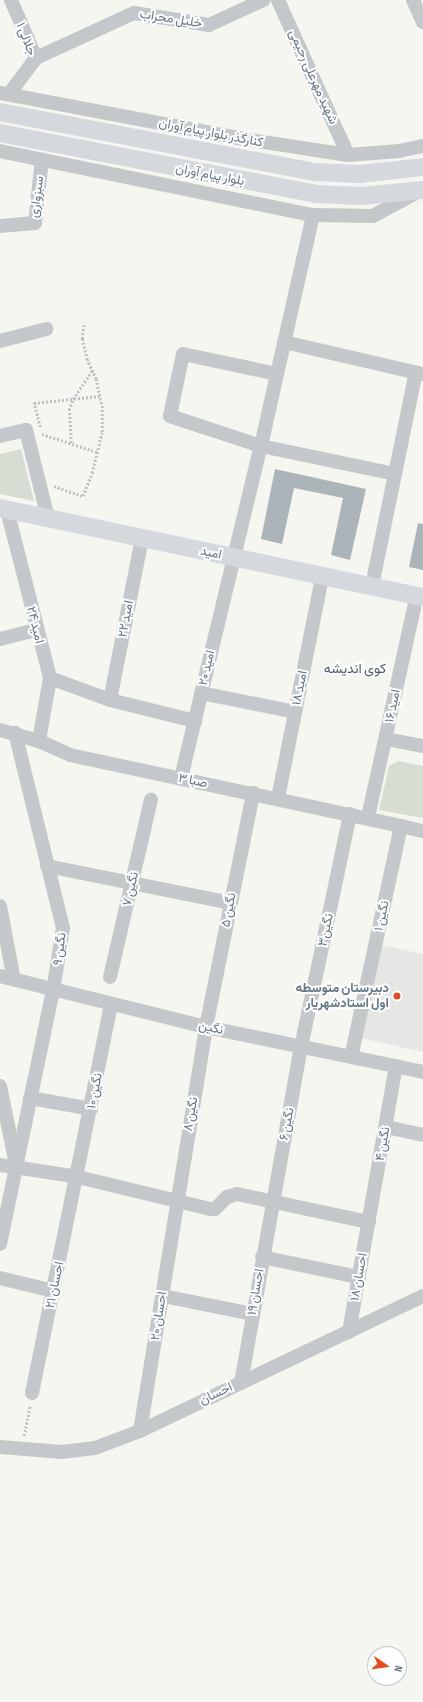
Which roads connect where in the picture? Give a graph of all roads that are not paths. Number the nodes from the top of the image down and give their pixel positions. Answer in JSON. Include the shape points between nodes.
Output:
{"nodes":[{"id":1,"x":11,"y":0,"type":"edge"},
{"id":2,"x":263,"y":0,"type":"edge"},
{"id":3,"x":278,"y":0,"type":"edge"},
{"id":4,"x":413,"y":0,"type":"edge"},
{"id":5,"x":423,"y":22,"type":"edge"},
{"id":6,"x":36,"y":58,"type":"junction"},
{"id":7,"x":5,"y":94,"type":"edge"},
{"id":8,"x":0,"y":112,"type":"edge"},
{"id":9,"x":0,"y":134,"type":"edge"},
{"id":10,"x":423,"y":146,"type":"edge"},
{"id":11,"x":0,"y":151,"type":"edge"},
{"id":12,"x":348,"y":155,"type":"junction"},
{"id":13,"x":42,"y":160,"type":"junction"},
{"id":14,"x":423,"y":167,"type":"edge"},
{"id":15,"x":420,"y":191,"type":"edge"},
{"id":16,"x":313,"y":215,"type":"junction"},
{"id":17,"x":0,"y":226,"type":"edge"},
{"id":18,"x":46,"y":329,"type":"dead end"},
{"id":19,"x":0,"y":341,"type":"edge"},
{"id":20,"x":284,"y":342,"type":"junction"},
{"id":21,"x":420,"y":373,"type":"edge"},
{"id":22,"x":277,"y":374,"type":"junction"},
{"id":23,"x":0,"y":436,"type":"edge"},
{"id":24,"x":261,"y":446,"type":"junction"},
{"id":25,"x":395,"y":474,"type":"junction"},
{"id":26,"x":4,"y":509,"type":"edge"},
{"id":27,"x":48,"y":518,"type":"junction"},
{"id":28,"x":142,"y":538,"type":"junction"},
{"id":29,"x":233,"y":557,"type":"junction"},
{"id":30,"x":322,"y":577,"type":"junction"},
{"id":31,"x":372,"y":586,"type":"junction"},
{"id":32,"x":420,"y":596,"type":"edge"},
{"id":33,"x":36,"y":630,"type":"junction"},
{"id":34,"x":0,"y":639,"type":"edge"},
{"id":35,"x":50,"y":678,"type":"junction"},
{"id":36,"x":201,"y":693,"type":"junction"},
{"id":37,"x":110,"y":700,"type":"junction"},
{"id":38,"x":295,"y":712,"type":"junction"},
{"id":39,"x":195,"y":721,"type":"junction"},
{"id":40,"x":0,"y":729,"type":"edge"},
{"id":41,"x":15,"y":733,"type":"junction"},
{"id":42,"x":386,"y":739,"type":"junction"},
{"id":43,"x":39,"y":741,"type":"junction"},
{"id":44,"x":423,"y":746,"type":"edge"},
{"id":45,"x":181,"y":778,"type":"junction"},
{"id":46,"x":253,"y":793,"type":"junction"},
{"id":47,"x":278,"y":798,"type":"junction"},
{"id":48,"x":151,"y":800,"type":"dead end"},
{"id":49,"x":350,"y":814,"type":"junction"},
{"id":50,"x":368,"y":817,"type":"junction"},
{"id":51,"x":401,"y":826,"type":"junction"},
{"id":52,"x":423,"y":831,"type":"edge"},
{"id":53,"x":47,"y":866,"type":"junction"},
{"id":54,"x":132,"y":883,"type":"junction"},
{"id":55,"x":230,"y":903,"type":"junction"},
{"id":56,"x":0,"y":906,"type":"edge"},
{"id":57,"x":0,"y":976,"type":"edge"},
{"id":58,"x":110,"y":977,"type":"dead end"},
{"id":59,"x":14,"y":980,"type":"junction"},
{"id":60,"x":53,"y":992,"type":"junction"},
{"id":61,"x":111,"y":1005,"type":"junction"},
{"id":62,"x":206,"y":1027,"type":"junction"},
{"id":63,"x":301,"y":1047,"type":"junction"},
{"id":64,"x":351,"y":1057,"type":"junction"},
{"id":65,"x":396,"y":1066,"type":"junction"},
{"id":66,"x":423,"y":1072,"type":"edge"},
{"id":67,"x":0,"y":1086,"type":"edge"},
{"id":68,"x":30,"y":1098,"type":"junction"},
{"id":69,"x":91,"y":1109,"type":"junction"},
{"id":70,"x":386,"y":1127,"type":"junction"},
{"id":71,"x":423,"y":1135,"type":"edge"},
{"id":72,"x":0,"y":1165,"type":"edge"},
{"id":73,"x":16,"y":1166,"type":"junction"},
{"id":74,"x":78,"y":1177,"type":"junction"},
{"id":75,"x":176,"y":1201,"type":"junction"},
{"id":76,"x":272,"y":1201,"type":"junction"},
{"id":77,"x":369,"y":1222,"type":"junction"},
{"id":78,"x":0,"y":1244,"type":"edge"},
{"id":79,"x":262,"y":1257,"type":"junction"},
{"id":80,"x":359,"y":1277,"type":"junction"},
{"id":81,"x":0,"y":1278,"type":"edge"},
{"id":82,"x":54,"y":1291,"type":"junction"},
{"id":83,"x":163,"y":1296,"type":"junction"},
{"id":84,"x":423,"y":1296,"type":"edge"},
{"id":85,"x":252,"y":1314,"type":"junction"},
{"id":86,"x":349,"y":1332,"type":"junction"},
{"id":87,"x":241,"y":1383,"type":"junction"},
{"id":88,"x":32,"y":1393,"type":"road end"},
{"id":89,"x":140,"y":1431,"type":"junction"},
{"id":90,"x":0,"y":1447,"type":"edge"}],
"edges":[{"from":1,"to":6,"type":"street","name":"جلالی ۱"},
{"from":2,"to":6,"type":"street","name":"خلیل محراب","via":[[209,25],[134,13]]},
{"from":3,"to":12,"type":"street","name":"شهید مهرعلی رحیمی"},
{"from":4,"to":5,"type":"street"},
{"from":6,"to":7,"type":"street","name":"جلالی ۱"},
{"from":7,"to":12,"type":"street","name":"کنارگذر بلوار پیام آوران","via":[[238,138]]},
{"from":8,"to":14,"type":"main road","name":"بلوار پیام آوران","via":[[316,172],[359,174]]},
{"from":9,"to":15,"type":"main road","name":"بلوار پیام آوران","via":[[316,194],[361,196]]},
{"from":10,"to":12,"type":"street","name":"کنارگذر بلوار پیام آوران","via":[[399,151]]},
{"from":11,"to":13,"type":"street"},
{"from":13,"to":16,"type":"street"},
{"from":13,"to":17,"type":"street","name":"سبزواری","via":[[35,223]]},
{"from":15,"to":16,"type":"street","via":[[373,216]]},
{"from":16,"to":20,"type":"street","name":"امید ۲۰"},
{"from":18,"to":19,"type":"street"},
{"from":20,"to":21,"type":"street"},
{"from":20,"to":22,"type":"street","name":"امید ۲۰"},
{"from":21,"to":25,"type":"street"},
{"from":22,"to":24,"type":"street","name":"امید ۲۰"},
{"from":22,"to":24,"type":"street","via":[[183,354],[170,416]]},
{"from":23,"to":27,"type":"street","via":[[26,430]]},
{"from":24,"to":25,"type":"street"},
{"from":24,"to":29,"type":"street","name":"امید ۲۰"},
{"from":25,"to":31,"type":"street"},
{"from":26,"to":27,"type":"main road","name":"امید"},
{"from":26,"to":33,"type":"street","name":"امید ۲۴"},
{"from":27,"to":28,"type":"main road","name":"امید"},
{"from":28,"to":29,"type":"main road","name":"امید"},
{"from":28,"to":37,"type":"street","name":"امید ۲۲"},
{"from":29,"to":30,"type":"main road","name":"امید"},
{"from":29,"to":36,"type":"street","name":"امید ۲۰"},
{"from":30,"to":31,"type":"main road","name":"امید"},
{"from":30,"to":38,"type":"street","name":"امید ۱۸"},
{"from":31,"to":32,"type":"main road","name":"امید"},
{"from":32,"to":42,"type":"street","name":"امید ۱۶"},
{"from":33,"to":34,"type":"street"},
{"from":33,"to":35,"type":"street","name":"امید ۲۴"},
{"from":35,"to":37,"type":"street"},
{"from":35,"to":43,"type":"street","name":"امید ۲۴"},
{"from":36,"to":38,"type":"street"},
{"from":36,"to":39,"type":"street","name":"امید ۲۰"},
{"from":37,"to":39,"type":"street"},
{"from":38,"to":47,"type":"street","name":"امید ۱۸"},
{"from":39,"to":45,"type":"street","name":"امید ۲۰"},
{"from":40,"to":41,"type":"street","name":"صبا ۳"},
{"from":41,"to":43,"type":"street","name":"صبا ۳"},
{"from":41,"to":53,"type":"street","name":"نگین ۹"},
{"from":42,"to":44,"type":"street"},
{"from":42,"to":50,"type":"street","name":"امید ۱۶"},
{"from":43,"to":45,"type":"street","name":"صبا ۳","via":[[70,755]]},
{"from":45,"to":46,"type":"street","name":"صبا ۳"},
{"from":46,"to":47,"type":"street","name":"صبا ۳"},
{"from":46,"to":55,"type":"street","name":"نگین ۵"},
{"from":47,"to":49,"type":"street","name":"صبا ۳"},
{"from":48,"to":54,"type":"street","name":"نگین ۷"},
{"from":49,"to":50,"type":"street"},
{"from":49,"to":63,"type":"street","name":"نگین۳"},
{"from":50,"to":51,"type":"street"},
{"from":51,"to":52,"type":"street"},
{"from":51,"to":64,"type":"street","name":"نگین ۱"},
{"from":53,"to":54,"type":"street"},
{"from":53,"to":60,"type":"street","name":"نگین ۹","via":[[63,928]]},
{"from":54,"to":55,"type":"street"},
{"from":54,"to":58,"type":"street","name":"نگین ۷"},
{"from":55,"to":62,"type":"street","name":"نگین ۵"},
{"from":56,"to":59,"type":"street"},
{"from":57,"to":59,"type":"street","name":"نگین"},
{"from":59,"to":60,"type":"street","name":"نگین"},
{"from":60,"to":61,"type":"street","name":"نگین"},
{"from":60,"to":68,"type":"street","name":"نگین ۹"},
{"from":61,"to":62,"type":"street","name":"نگین"},
{"from":61,"to":69,"type":"street","name":"نگین ۱۰"},
{"from":62,"to":63,"type":"street","name":"نگین"},
{"from":62,"to":75,"type":"street","name":"نگین ۸"},
{"from":63,"to":64,"type":"street","name":"نگین"},
{"from":63,"to":76,"type":"street","name":"نگین ۶"},
{"from":64,"to":65,"type":"street","name":"نگین"},
{"from":65,"to":66,"type":"street","name":"نگین"},
{"from":65,"to":70,"type":"street","name":"نگین ۴"},
{"from":67,"to":73,"type":"street"},
{"from":68,"to":69,"type":"street"},
{"from":68,"to":73,"type":"street","name":"نگین ۹"},
{"from":69,"to":74,"type":"street","name":"نگین ۱۰"},
{"from":70,"to":71,"type":"street"},
{"from":70,"to":77,"type":"street","name":"نگین ۴"},
{"from":72,"to":73,"type":"street"},
{"from":73,"to":74,"type":"street"},
{"from":73,"to":78,"type":"street","name":"نگین ۹"},
{"from":74,"to":75,"type":"street"},
{"from":74,"to":82,"type":"street","name":"احسان ۲۱"},
{"from":75,"to":76,"type":"street","via":[[215,1209],[232,1194]]},
{"from":75,"to":83,"type":"street","name":"احسان ۲۰"},
{"from":76,"to":77,"type":"street"},
{"from":76,"to":79,"type":"street","name":"احسان ۱۹"},
{"from":77,"to":80,"type":"street","name":"احسان ۱۸"},
{"from":79,"to":80,"type":"street"},
{"from":79,"to":85,"type":"street","name":"احسان ۱۹"},
{"from":80,"to":86,"type":"street","name":"احسان ۱۸"},
{"from":81,"to":82,"type":"street"},
{"from":82,"to":88,"type":"street","name":"احسان ۲۱"},
{"from":83,"to":85,"type":"street"},
{"from":83,"to":89,"type":"street","name":"احسان ۲۰"},
{"from":84,"to":86,"type":"street","name":"احسان"},
{"from":85,"to":87,"type":"street","name":"احسان ۱۹"},
{"from":86,"to":87,"type":"street","name":"احسان"},
{"from":87,"to":89,"type":"street","name":"احسان"},
{"from":89,"to":90,"type":"street","name":"احسان","via":[[95,1448],[62,1452],[22,1451]]}]}
